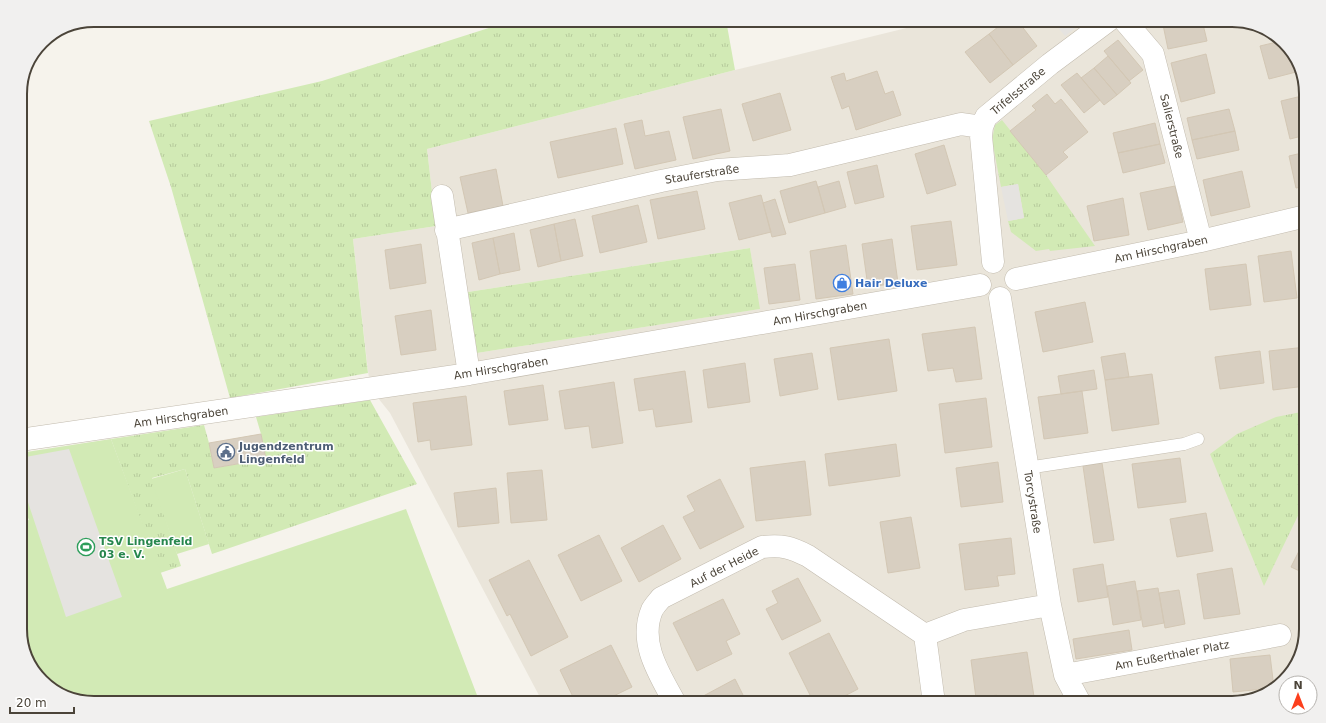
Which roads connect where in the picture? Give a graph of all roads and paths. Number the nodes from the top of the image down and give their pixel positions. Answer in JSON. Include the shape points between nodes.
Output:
{"nodes":[{"id":1,"x":1100,"y":27,"type":"edge"},
{"id":2,"x":1130,"y":27,"type":"edge"},
{"id":3,"x":982,"y":127,"type":"junction"},
{"id":4,"x":442,"y":196,"type":"dead end"},
{"id":5,"x":1299,"y":218,"type":"edge"},
{"id":6,"x":446,"y":230,"type":"junction"},
{"id":7,"x":1201,"y":241,"type":"junction"},
{"id":8,"x":994,"y":262,"type":"junction"},
{"id":9,"x":1016,"y":279,"type":"junction"},
{"id":10,"x":980,"y":285,"type":"junction"},
{"id":11,"x":1000,"y":298,"type":"junction"},
{"id":12,"x":469,"y":374,"type":"junction"},
{"id":13,"x":27,"y":439,"type":"edge"},
{"id":14,"x":1198,"y":439,"type":"dead end"},
{"id":15,"x":1028,"y":468,"type":"junction"},
{"id":16,"x":1050,"y":605,"type":"junction"},
{"id":17,"x":1280,"y":635,"type":"dead end"},
{"id":18,"x":924,"y":636,"type":"junction"},
{"id":19,"x":1065,"y":675,"type":"junction"},
{"id":20,"x":671,"y":696,"type":"edge"},
{"id":21,"x":933,"y":696,"type":"edge"},
{"id":22,"x":1076,"y":696,"type":"edge"}],
"edges":[{"from":1,"to":3,"type":"street","name":"Trifelsstraße","via":[[986,117]]},
{"from":2,"to":7,"type":"street","name":"Salierstraße","via":[[1153,54]]},
{"from":3,"to":6,"type":"street","name":"Stauferstraße","via":[[961,124],[790,165],[710,171]]},
{"from":3,"to":8,"type":"street","via":[[980,136]]},
{"from":4,"to":6,"type":"street"},
{"from":5,"to":7,"type":"street","name":"Am Hirschgraben"},
{"from":6,"to":12,"type":"street"},
{"from":7,"to":9,"type":"street","name":"Am Hirschgraben"},
{"from":8,"to":9,"type":"street","via":[[1009,265]]},
{"from":8,"to":10,"type":"street","via":[[983,268],[980,273]]},
{"from":9,"to":11,"type":"street","via":[[1014,290]]},
{"from":10,"to":11,"type":"street","via":[[986,294]]},
{"from":10,"to":12,"type":"street","name":"Am Hirschgraben"},
{"from":11,"to":15,"type":"street","name":"Torcystraße"},
{"from":12,"to":13,"type":"street","name":"Am Hirschgraben"},
{"from":14,"to":15,"type":"lane","via":[[1184,444]]},
{"from":15,"to":16,"type":"street","name":"Torcystraße"},
{"from":16,"to":18,"type":"street","via":[[964,620]]},
{"from":16,"to":19,"type":"street","name":"Torcystraße"},
{"from":17,"to":19,"type":"street","name":"Am Eußerthaler Platz"},
{"from":18,"to":20,"type":"street","name":"Auf der Heide","via":[[808,556],[778,545],[762,548],[661,598],[653,609],[648,622],[648,640],[654,663]]},
{"from":18,"to":21,"type":"street"},
{"from":19,"to":22,"type":"street","name":"Torcystraße"}]}
